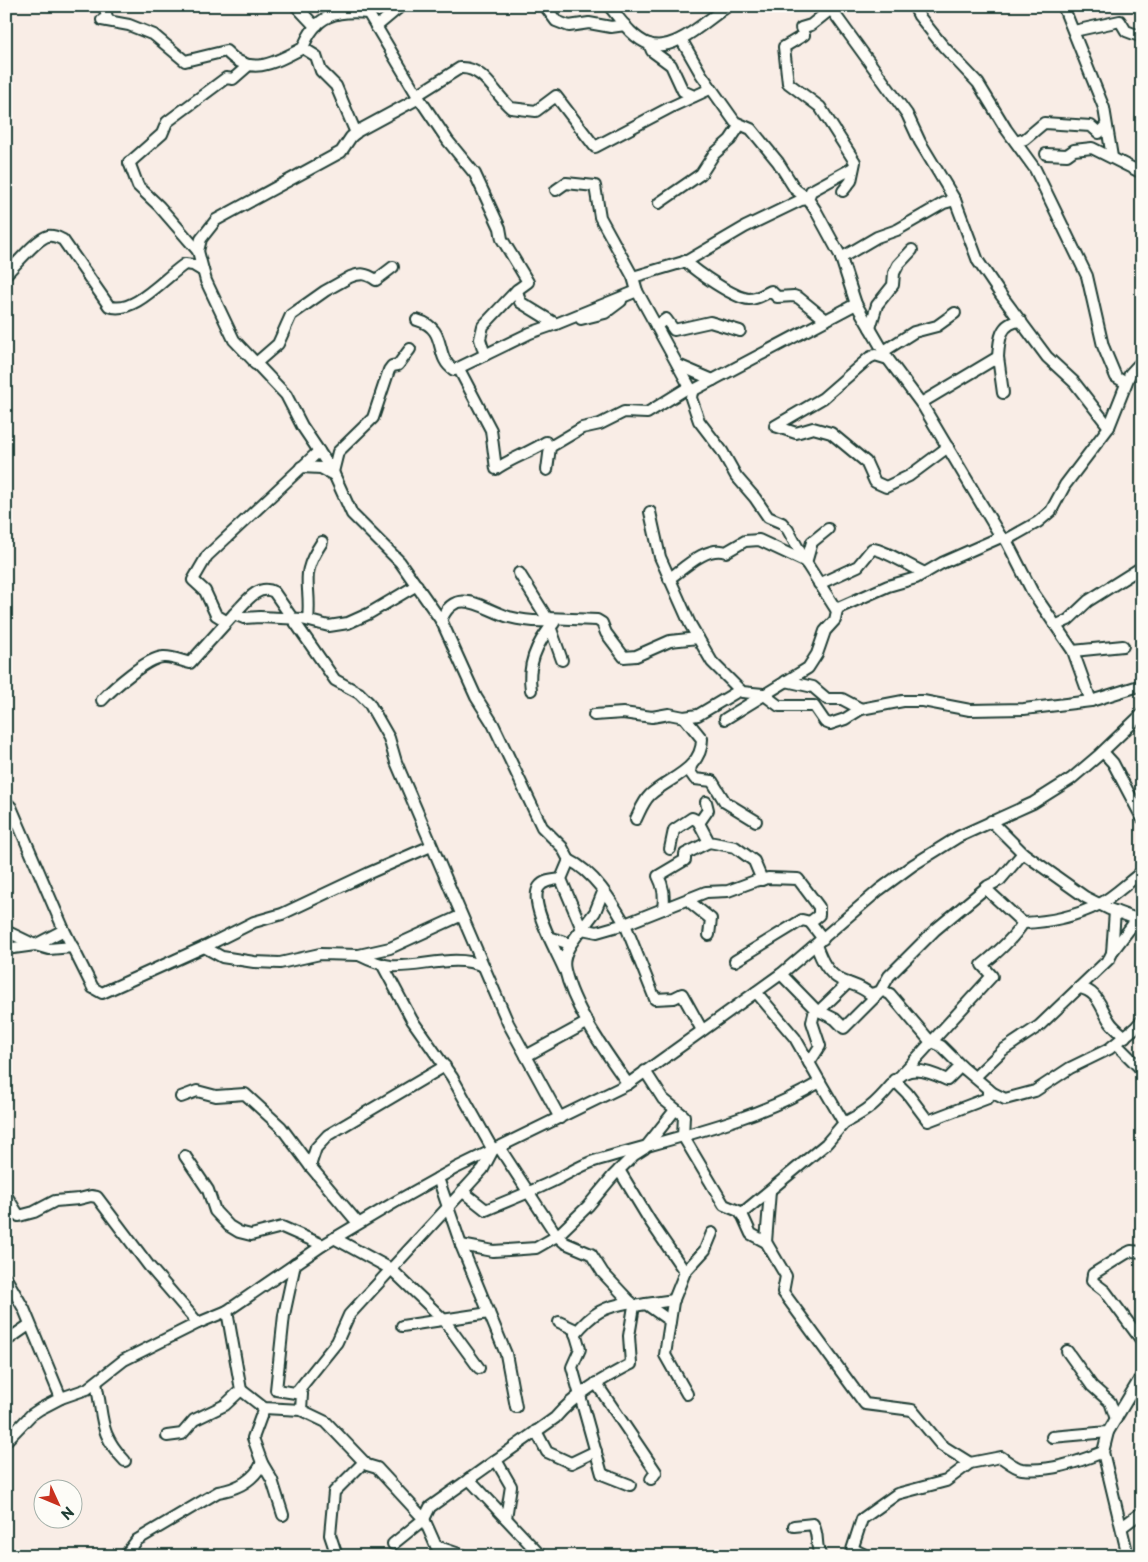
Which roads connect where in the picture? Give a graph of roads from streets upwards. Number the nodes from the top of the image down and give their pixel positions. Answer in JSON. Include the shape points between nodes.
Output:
{"nodes":[{"id":1,"x":104,"y":6,"type":"edge"},
{"id":2,"x":296,"y":6,"type":"edge"},
{"id":3,"x":400,"y":6,"type":"edge"},
{"id":4,"x":546,"y":6,"type":"edge"},
{"id":5,"x":609,"y":6,"type":"edge"},
{"id":6,"x":728,"y":6,"type":"edge"},
{"id":7,"x":914,"y":6,"type":"edge"},
{"id":8,"x":1063,"y":6,"type":"edge"},
{"id":9,"x":830,"y":8,"type":"edge"},
{"id":10,"x":366,"y":10,"type":"edge"},
{"id":11,"x":317,"y":25,"type":"junction"},
{"id":12,"x":625,"y":25,"type":"junction"},
{"id":13,"x":376,"y":27,"type":"junction"},
{"id":14,"x":1074,"y":32,"type":"junction"},
{"id":15,"x":1142,"y":37,"type":"edge"},
{"id":16,"x":681,"y":39,"type":"junction"},
{"id":17,"x":649,"y":44,"type":"junction"},
{"id":18,"x":303,"y":48,"type":"junction"},
{"id":19,"x":249,"y":65,"type":"junction"},
{"id":20,"x":710,"y":89,"type":"junction"},
{"id":21,"x":418,"y":96,"type":"junction"},
{"id":22,"x":694,"y":96,"type":"junction"},
{"id":23,"x":740,"y":125,"type":"junction"},
{"id":24,"x":1103,"y":129,"type":"junction"},
{"id":25,"x":356,"y":133,"type":"junction"},
{"id":26,"x":1016,"y":142,"type":"junction"},
{"id":27,"x":1092,"y":148,"type":"junction"},
{"id":28,"x":1046,"y":154,"type":"dead end"},
{"id":29,"x":1112,"y":157,"type":"junction"},
{"id":30,"x":853,"y":168,"type":"junction"},
{"id":31,"x":1142,"y":173,"type":"edge"},
{"id":32,"x":556,"y":190,"type":"dead end"},
{"id":33,"x":843,"y":191,"type":"dead end"},
{"id":34,"x":808,"y":199,"type":"junction"},
{"id":35,"x":955,"y":200,"type":"junction"},
{"id":36,"x":659,"y":203,"type":"dead end"},
{"id":37,"x":912,"y":250,"type":"dead end"},
{"id":38,"x":198,"y":251,"type":"junction"},
{"id":39,"x":841,"y":258,"type":"junction"},
{"id":40,"x":685,"y":261,"type":"junction"},
{"id":41,"x":393,"y":267,"type":"dead end"},
{"id":42,"x":204,"y":271,"type":"junction"},
{"id":43,"x":6,"y":274,"type":"edge"},
{"id":44,"x":633,"y":277,"type":"junction"},
{"id":45,"x":517,"y":290,"type":"junction"},
{"id":46,"x":637,"y":291,"type":"junction"},
{"id":47,"x":856,"y":304,"type":"junction"},
{"id":48,"x":955,"y":313,"type":"dead end"},
{"id":49,"x":417,"y":320,"type":"dead end"},
{"id":50,"x":826,"y":320,"type":"junction"},
{"id":51,"x":1022,"y":321,"type":"junction"},
{"id":52,"x":560,"y":322,"type":"junction"},
{"id":53,"x":656,"y":326,"type":"junction"},
{"id":54,"x":870,"y":328,"type":"junction"},
{"id":55,"x":740,"y":331,"type":"dead end"},
{"id":56,"x":410,"y":349,"type":"dead end"},
{"id":57,"x":486,"y":355,"type":"junction"},
{"id":58,"x":886,"y":355,"type":"junction"},
{"id":59,"x":998,"y":357,"type":"junction"},
{"id":60,"x":255,"y":364,"type":"junction"},
{"id":61,"x":678,"y":365,"type":"junction"},
{"id":62,"x":1141,"y":366,"type":"edge"},
{"id":63,"x":458,"y":369,"type":"junction"},
{"id":64,"x":713,"y":380,"type":"junction"},
{"id":65,"x":1126,"y":383,"type":"junction"},
{"id":66,"x":691,"y":389,"type":"junction"},
{"id":67,"x":1003,"y":393,"type":"dead end"},
{"id":68,"x":921,"y":403,"type":"junction"},
{"id":69,"x":1110,"y":427,"type":"junction"},
{"id":70,"x":546,"y":442,"type":"dead end"},
{"id":71,"x":948,"y":447,"type":"junction"},
{"id":72,"x":319,"y":451,"type":"junction"},
{"id":73,"x":301,"y":467,"type":"junction"},
{"id":74,"x":547,"y":470,"type":"dead end"},
{"id":75,"x":334,"y":474,"type":"junction"},
{"id":76,"x":650,"y":512,"type":"dead end"},
{"id":77,"x":828,"y":529,"type":"dead end"},
{"id":78,"x":1004,"y":539,"type":"junction"},
{"id":79,"x":322,"y":542,"type":"dead end"},
{"id":80,"x":805,"y":562,"type":"junction"},
{"id":81,"x":1142,"y":567,"type":"edge"},
{"id":82,"x":519,"y":573,"type":"dead end"},
{"id":83,"x":925,"y":573,"type":"junction"},
{"id":84,"x":669,"y":579,"type":"junction"},
{"id":85,"x":819,"y":584,"type":"junction"},
{"id":86,"x":417,"y":585,"type":"junction"},
{"id":87,"x":836,"y":609,"type":"junction"},
{"id":88,"x":230,"y":618,"type":"junction"},
{"id":89,"x":294,"y":619,"type":"junction"},
{"id":90,"x":308,"y":620,"type":"junction"},
{"id":91,"x":441,"y":621,"type":"junction"},
{"id":92,"x":551,"y":621,"type":"junction"},
{"id":93,"x":1057,"y":625,"type":"junction"},
{"id":94,"x":698,"y":638,"type":"junction"},
{"id":95,"x":1123,"y":646,"type":"dead end"},
{"id":96,"x":1073,"y":651,"type":"junction"},
{"id":97,"x":562,"y":660,"type":"dead end"},
{"id":98,"x":808,"y":668,"type":"junction"},
{"id":99,"x":786,"y":681,"type":"junction"},
{"id":100,"x":1142,"y":684,"type":"edge"},
{"id":101,"x":808,"y":686,"type":"junction"},
{"id":102,"x":531,"y":690,"type":"dead end"},
{"id":103,"x":740,"y":690,"type":"junction"},
{"id":104,"x":751,"y":694,"type":"junction"},
{"id":105,"x":763,"y":694,"type":"junction"},
{"id":106,"x":729,"y":699,"type":"junction"},
{"id":107,"x":102,"y":700,"type":"dead end"},
{"id":108,"x":1092,"y":701,"type":"junction"},
{"id":109,"x":814,"y":706,"type":"junction"},
{"id":110,"x":861,"y":709,"type":"junction"},
{"id":111,"x":1142,"y":714,"type":"edge"},
{"id":112,"x":594,"y":715,"type":"dead end"},
{"id":113,"x":684,"y":717,"type":"junction"},
{"id":114,"x":725,"y":719,"type":"dead end"},
{"id":115,"x":1103,"y":752,"type":"junction"},
{"id":116,"x":691,"y":765,"type":"junction"},
{"id":117,"x":6,"y":802,"type":"edge"},
{"id":118,"x":706,"y":802,"type":"dead end"},
{"id":119,"x":1142,"y":818,"type":"edge"},
{"id":120,"x":636,"y":819,"type":"dead end"},
{"id":121,"x":756,"y":821,"type":"dead end"},
{"id":122,"x":991,"y":821,"type":"junction"},
{"id":123,"x":700,"y":822,"type":"junction"},
{"id":124,"x":709,"y":842,"type":"junction"},
{"id":125,"x":431,"y":846,"type":"junction"},
{"id":126,"x":670,"y":848,"type":"dead end"},
{"id":127,"x":1023,"y":853,"type":"junction"},
{"id":128,"x":569,"y":860,"type":"junction"},
{"id":129,"x":1142,"y":872,"type":"edge"},
{"id":130,"x":561,"y":879,"type":"junction"},
{"id":131,"x":762,"y":880,"type":"junction"},
{"id":132,"x":986,"y":889,"type":"junction"},
{"id":133,"x":603,"y":892,"type":"junction"},
{"id":134,"x":691,"y":898,"type":"junction"},
{"id":135,"x":1099,"y":905,"type":"junction"},
{"id":136,"x":663,"y":909,"type":"junction"},
{"id":137,"x":1115,"y":911,"type":"junction"},
{"id":138,"x":460,"y":916,"type":"junction"},
{"id":139,"x":1139,"y":920,"type":"edge"},
{"id":140,"x":810,"y":922,"type":"junction"},
{"id":141,"x":1023,"y":923,"type":"junction"},
{"id":142,"x":625,"y":924,"type":"junction"},
{"id":143,"x":582,"y":929,"type":"junction"},
{"id":144,"x":64,"y":930,"type":"junction"},
{"id":145,"x":6,"y":931,"type":"edge"},
{"id":146,"x":709,"y":935,"type":"dead end"},
{"id":147,"x":550,"y":937,"type":"junction"},
{"id":148,"x":819,"y":942,"type":"junction"},
{"id":149,"x":570,"y":944,"type":"junction"},
{"id":150,"x":35,"y":945,"type":"junction"},
{"id":151,"x":73,"y":947,"type":"junction"},
{"id":152,"x":204,"y":947,"type":"junction"},
{"id":153,"x":6,"y":949,"type":"edge"},
{"id":154,"x":1112,"y":952,"type":"junction"},
{"id":155,"x":359,"y":955,"type":"junction"},
{"id":156,"x":736,"y":962,"type":"dead end"},
{"id":157,"x":382,"y":964,"type":"junction"},
{"id":158,"x":484,"y":966,"type":"junction"},
{"id":159,"x":564,"y":970,"type":"junction"},
{"id":160,"x":781,"y":974,"type":"junction"},
{"id":161,"x":848,"y":983,"type":"junction"},
{"id":162,"x":1079,"y":988,"type":"junction"},
{"id":163,"x":756,"y":992,"type":"junction"},
{"id":164,"x":880,"y":992,"type":"junction"},
{"id":165,"x":816,"y":1011,"type":"junction"},
{"id":166,"x":1142,"y":1020,"type":"edge"},
{"id":167,"x":588,"y":1022,"type":"junction"},
{"id":168,"x":702,"y":1030,"type":"junction"},
{"id":169,"x":1125,"y":1037,"type":"junction"},
{"id":170,"x":930,"y":1041,"type":"junction"},
{"id":171,"x":1116,"y":1044,"type":"junction"},
{"id":172,"x":526,"y":1056,"type":"junction"},
{"id":173,"x":809,"y":1063,"type":"junction"},
{"id":174,"x":445,"y":1066,"type":"junction"},
{"id":175,"x":961,"y":1066,"type":"junction"},
{"id":176,"x":1142,"y":1070,"type":"edge"},
{"id":177,"x":645,"y":1071,"type":"junction"},
{"id":178,"x":903,"y":1073,"type":"junction"},
{"id":179,"x":975,"y":1077,"type":"junction"},
{"id":180,"x":894,"y":1080,"type":"junction"},
{"id":181,"x":820,"y":1082,"type":"junction"},
{"id":182,"x":628,"y":1084,"type":"junction"},
{"id":183,"x":988,"y":1089,"type":"junction"},
{"id":184,"x":180,"y":1097,"type":"dead end"},
{"id":185,"x":680,"y":1113,"type":"junction"},
{"id":186,"x":560,"y":1118,"type":"junction"},
{"id":187,"x":844,"y":1123,"type":"junction"},
{"id":188,"x":688,"y":1135,"type":"junction"},
{"id":189,"x":646,"y":1148,"type":"junction"},
{"id":190,"x":496,"y":1149,"type":"junction"},
{"id":191,"x":185,"y":1156,"type":"dead end"},
{"id":192,"x":310,"y":1166,"type":"junction"},
{"id":193,"x":619,"y":1170,"type":"junction"},
{"id":194,"x":438,"y":1178,"type":"junction"},
{"id":195,"x":462,"y":1191,"type":"junction"},
{"id":196,"x":770,"y":1191,"type":"junction"},
{"id":197,"x":528,"y":1193,"type":"junction"},
{"id":198,"x":6,"y":1195,"type":"edge"},
{"id":199,"x":448,"y":1206,"type":"junction"},
{"id":200,"x":742,"y":1214,"type":"junction"},
{"id":201,"x":358,"y":1223,"type":"junction"},
{"id":202,"x":712,"y":1233,"type":"dead end"},
{"id":203,"x":557,"y":1236,"type":"junction"},
{"id":204,"x":334,"y":1238,"type":"junction"},
{"id":205,"x":766,"y":1242,"type":"junction"},
{"id":206,"x":323,"y":1245,"type":"junction"},
{"id":207,"x":461,"y":1245,"type":"junction"},
{"id":208,"x":1142,"y":1252,"type":"edge"},
{"id":209,"x":296,"y":1264,"type":"junction"},
{"id":210,"x":391,"y":1269,"type":"junction"},
{"id":211,"x":685,"y":1272,"type":"junction"},
{"id":212,"x":6,"y":1278,"type":"edge"},
{"id":213,"x":674,"y":1300,"type":"junction"},
{"id":214,"x":632,"y":1304,"type":"junction"},
{"id":215,"x":646,"y":1304,"type":"junction"},
{"id":216,"x":227,"y":1311,"type":"junction"},
{"id":217,"x":489,"y":1313,"type":"junction"},
{"id":218,"x":444,"y":1320,"type":"junction"},
{"id":219,"x":670,"y":1321,"type":"junction"},
{"id":220,"x":560,"y":1322,"type":"dead end"},
{"id":221,"x":198,"y":1323,"type":"junction"},
{"id":222,"x":29,"y":1325,"type":"junction"},
{"id":223,"x":402,"y":1326,"type":"dead end"},
{"id":224,"x":575,"y":1334,"type":"junction"},
{"id":225,"x":6,"y":1341,"type":"edge"},
{"id":226,"x":1142,"y":1341,"type":"edge"},
{"id":227,"x":1067,"y":1352,"type":"dead end"},
{"id":228,"x":479,"y":1368,"type":"dead end"},
{"id":229,"x":1142,"y":1375,"type":"edge"},
{"id":230,"x":596,"y":1383,"type":"junction"},
{"id":231,"x":96,"y":1384,"type":"junction"},
{"id":232,"x":241,"y":1390,"type":"junction"},
{"id":233,"x":296,"y":1393,"type":"junction"},
{"id":234,"x":581,"y":1394,"type":"junction"},
{"id":235,"x":688,"y":1394,"type":"dead end"},
{"id":236,"x":61,"y":1398,"type":"junction"},
{"id":237,"x":516,"y":1407,"type":"dead end"},
{"id":238,"x":264,"y":1408,"type":"junction"},
{"id":239,"x":302,"y":1410,"type":"junction"},
{"id":240,"x":1116,"y":1419,"type":"junction"},
{"id":241,"x":536,"y":1432,"type":"junction"},
{"id":242,"x":1108,"y":1432,"type":"junction"},
{"id":243,"x":167,"y":1436,"type":"dead end"},
{"id":244,"x":1052,"y":1438,"type":"dead end"},
{"id":245,"x":6,"y":1440,"type":"edge"},
{"id":246,"x":596,"y":1451,"type":"junction"},
{"id":247,"x":1103,"y":1452,"type":"junction"},
{"id":248,"x":496,"y":1460,"type":"junction"},
{"id":249,"x":125,"y":1461,"type":"dead end"},
{"id":250,"x":364,"y":1462,"type":"junction"},
{"id":251,"x":262,"y":1463,"type":"junction"},
{"id":252,"x":970,"y":1463,"type":"junction"},
{"id":253,"x":469,"y":1479,"type":"junction"},
{"id":254,"x":651,"y":1479,"type":"dead end"},
{"id":255,"x":630,"y":1485,"type":"dead end"},
{"id":256,"x":1142,"y":1512,"type":"edge"},
{"id":257,"x":284,"y":1515,"type":"dead end"},
{"id":258,"x":424,"y":1518,"type":"junction"},
{"id":259,"x":506,"y":1518,"type":"junction"},
{"id":260,"x":794,"y":1526,"type":"dead end"},
{"id":261,"x":1122,"y":1527,"type":"junction"},
{"id":262,"x":393,"y":1544,"type":"dead end"},
{"id":263,"x":852,"y":1552,"type":"edge"},
{"id":264,"x":457,"y":1554,"type":"edge"},
{"id":265,"x":125,"y":1556,"type":"edge"},
{"id":266,"x":337,"y":1556,"type":"edge"},
{"id":267,"x":541,"y":1556,"type":"edge"},
{"id":268,"x":821,"y":1556,"type":"edge"},
{"id":269,"x":867,"y":1556,"type":"edge"},
{"id":270,"x":1128,"y":1556,"type":"edge"}],
"edges":[{"from":1,"to":19,"type":"street","via":[[105,21],[154,35],[185,61],[226,51],[233,59]]},
{"from":2,"to":11,"type":"street"},
{"from":3,"to":13,"type":"street"},
{"from":4,"to":12,"type":"street","via":[[556,21],[569,26],[589,23],[610,27]]},
{"from":5,"to":12,"type":"street"},
{"from":6,"to":16,"type":"street"},
{"from":7,"to":26,"type":"street","via":[[943,46],[978,83]]},
{"from":8,"to":14,"type":"street"},
{"from":9,"to":30,"type":"street","via":[[811,25],[801,28],[804,35],[784,47],[788,83],[820,108],[855,162]]},
{"from":9,"to":35,"type":"street","via":[[903,107]]},
{"from":10,"to":11,"type":"street","via":[[337,12]]},
{"from":10,"to":13,"type":"street"},
{"from":11,"to":18,"type":"street"},
{"from":12,"to":17,"type":"street"},
{"from":13,"to":21,"type":"street"},
{"from":14,"to":15,"type":"street","via":[[1120,20],[1126,31]]},
{"from":14,"to":24,"type":"street","via":[[1104,108]]},
{"from":16,"to":17,"type":"street"},
{"from":16,"to":20,"type":"street"},
{"from":17,"to":22,"type":"street","via":[[652,51],[671,65],[683,91]]},
{"from":18,"to":19,"type":"street","via":[[274,64]]},
{"from":18,"to":25,"type":"street","via":[[316,56],[321,71],[336,86]]},
{"from":19,"to":38,"type":"street","via":[[167,122],[162,134],[129,163],[138,186]]},
{"from":20,"to":22,"type":"street"},
{"from":20,"to":23,"type":"street"},
{"from":21,"to":22,"type":"street","via":[[464,67],[487,80],[511,108],[536,111],[556,96],[595,147]]},
{"from":21,"to":25,"type":"street"},
{"from":21,"to":45,"type":"street","via":[[475,174],[502,239],[528,282]]},
{"from":23,"to":34,"type":"street","via":[[751,128],[795,189]]},
{"from":23,"to":36,"type":"street","via":[[700,174]]},
{"from":24,"to":26,"type":"street","via":[[1044,123],[1025,139]]},
{"from":24,"to":27,"type":"street"},
{"from":24,"to":29,"type":"street"},
{"from":25,"to":38,"type":"street","via":[[341,152],[216,220],[201,239]]},
{"from":26,"to":65,"type":"street","via":[[1035,169],[1077,254],[1086,276],[1103,346],[1116,377]]},
{"from":27,"to":28,"type":"street","via":[[1067,154]]},
{"from":27,"to":29,"type":"street"},
{"from":29,"to":31,"type":"street"},
{"from":30,"to":33,"type":"street","via":[[851,181]]},
{"from":30,"to":34,"type":"street","via":[[811,191]]},
{"from":32,"to":44,"type":"street","via":[[566,182],[595,186],[600,217]]},
{"from":34,"to":39,"type":"street"},
{"from":34,"to":40,"type":"street","via":[[744,227]]},
{"from":35,"to":39,"type":"street"},
{"from":35,"to":51,"type":"street","via":[[978,260]]},
{"from":37,"to":54,"type":"street","via":[[898,265],[892,285],[877,305]]},
{"from":38,"to":42,"type":"street"},
{"from":39,"to":47,"type":"street"},
{"from":40,"to":44,"type":"street"},
{"from":40,"to":50,"type":"street","via":[[703,276],[747,299],[757,298],[771,290],[777,297],[794,296]]},
{"from":41,"to":60,"type":"street","via":[[376,280],[368,274],[350,277],[296,310],[287,321],[278,344]]},
{"from":42,"to":43,"type":"street","via":[[185,264],[150,292],[118,309],[109,306],[63,240],[48,236]]},
{"from":42,"to":60,"type":"street","via":[[234,340]]},
{"from":44,"to":46,"type":"street"},
{"from":45,"to":52,"type":"street","via":[[524,306]]},
{"from":45,"to":57,"type":"street","via":[[483,326],[480,339]]},
{"from":46,"to":52,"type":"street"},
{"from":46,"to":53,"type":"street"},
{"from":47,"to":50,"type":"street"},
{"from":47,"to":54,"type":"street"},
{"from":48,"to":58,"type":"street","via":[[937,326],[914,332]]},
{"from":49,"to":63,"type":"street","via":[[434,328],[447,362],[450,367]]},
{"from":50,"to":64,"type":"street"},
{"from":51,"to":59,"type":"street","via":[[1014,321],[1003,328],[999,336]]},
{"from":51,"to":69,"type":"street","via":[[1047,357],[1074,382]]},
{"from":52,"to":57,"type":"street"},
{"from":53,"to":55,"type":"street","via":[[666,319],[674,330],[710,322]]},
{"from":53,"to":61,"type":"street"},
{"from":54,"to":58,"type":"street"},
{"from":56,"to":75,"type":"street","via":[[398,365],[389,370],[373,418],[338,452]]},
{"from":57,"to":63,"type":"street"},
{"from":58,"to":68,"type":"street"},
{"from":58,"to":71,"type":"street","via":[[869,358],[823,398],[775,426],[796,433],[813,428],[831,433],[866,462],[875,482],[886,487],[909,476]]},
{"from":59,"to":67,"type":"street"},
{"from":59,"to":68,"type":"street"},
{"from":60,"to":72,"type":"street","via":[[286,395]]},
{"from":61,"to":64,"type":"street"},
{"from":61,"to":66,"type":"street"},
{"from":62,"to":65,"type":"street"},
{"from":63,"to":70,"type":"street","via":[[491,430],[496,469]]},
{"from":64,"to":66,"type":"street"},
{"from":65,"to":69,"type":"street"},
{"from":66,"to":74,"type":"street","via":[[647,413],[624,412],[600,424],[582,428],[555,443],[550,447]]},
{"from":66,"to":80,"type":"street","via":[[699,421],[768,518],[782,523],[788,530]]},
{"from":68,"to":71,"type":"street"},
{"from":69,"to":78,"type":"street","via":[[1065,485],[1050,511],[1038,522]]},
{"from":71,"to":78,"type":"street"},
{"from":72,"to":73,"type":"street"},
{"from":72,"to":75,"type":"street"},
{"from":73,"to":75,"type":"street","via":[[321,468]]},
{"from":73,"to":88,"type":"street","via":[[207,556],[193,580],[206,591],[216,614]]},
{"from":75,"to":86,"type":"street","via":[[352,514],[385,545]]},
{"from":76,"to":84,"type":"street","via":[[660,557]]},
{"from":77,"to":80,"type":"street","via":[[812,542]]},
{"from":78,"to":83,"type":"street"},
{"from":78,"to":93,"type":"street","via":[[1032,591]]},
{"from":79,"to":90,"type":"street","via":[[308,564]]},
{"from":80,"to":84,"type":"street","via":[[769,543],[752,539],[726,552],[708,552]]},
{"from":80,"to":85,"type":"street"},
{"from":81,"to":93,"type":"street","via":[[1092,598],[1068,620]]},
{"from":82,"to":92,"type":"street"},
{"from":83,"to":85,"type":"street","via":[[872,549],[858,566]]},
{"from":83,"to":87,"type":"street"},
{"from":84,"to":94,"type":"street"},
{"from":85,"to":87,"type":"street"},
{"from":86,"to":90,"type":"street","via":[[348,623],[322,626]]},
{"from":86,"to":91,"type":"street"},
{"from":87,"to":98,"type":"street","via":[[837,616],[824,632],[817,654]]},
{"from":88,"to":89,"type":"street"},
{"from":88,"to":89,"type":"street","via":[[255,593],[266,588],[279,596]]},
{"from":88,"to":107,"type":"street","via":[[190,663],[168,657],[156,659],[115,685]]},
{"from":89,"to":90,"type":"street"},
{"from":89,"to":125,"type":"street","via":[[335,680],[359,693],[375,712],[389,738]]},
{"from":91,"to":92,"type":"street","via":[[450,607],[463,601],[481,604],[508,617]]},
{"from":91,"to":128,"type":"street","via":[[542,827],[562,847]]},
{"from":92,"to":94,"type":"street","via":[[602,622],[624,657],[636,656],[670,641]]},
{"from":92,"to":97,"type":"street"},
{"from":92,"to":102,"type":"street","via":[[535,649],[529,675]]},
{"from":93,"to":96,"type":"street"},
{"from":94,"to":103,"type":"street","via":[[712,662]]},
{"from":95,"to":96,"type":"street"},
{"from":96,"to":108,"type":"street"},
{"from":98,"to":99,"type":"street"},
{"from":98,"to":101,"type":"street","via":[[804,677]]},
{"from":99,"to":101,"type":"street"},
{"from":99,"to":105,"type":"street"},
{"from":100,"to":108,"type":"street"},
{"from":101,"to":109,"type":"street"},
{"from":101,"to":110,"type":"street","via":[[827,699],[842,699]]},
{"from":103,"to":104,"type":"street"},
{"from":103,"to":106,"type":"street"},
{"from":104,"to":105,"type":"street"},
{"from":104,"to":106,"type":"street"},
{"from":105,"to":109,"type":"street","via":[[779,706]]},
{"from":105,"to":114,"type":"street"},
{"from":106,"to":113,"type":"street","via":[[698,715]]},
{"from":108,"to":110,"type":"street","via":[[1024,709],[970,710],[923,701]]},
{"from":109,"to":110,"type":"street","via":[[830,724]]},
{"from":111,"to":115,"type":"street"},
{"from":112,"to":113,"type":"street","via":[[623,713],[652,717],[669,714]]},
{"from":113,"to":116,"type":"street","via":[[702,739],[698,756]]},
{"from":115,"to":119,"type":"street","via":[[1113,764]]},
{"from":115,"to":122,"type":"street","via":[[1053,792]]},
{"from":116,"to":120,"type":"street","via":[[648,798]]},
{"from":116,"to":121,"type":"street","via":[[690,772],[695,779],[712,781],[724,802]]},
{"from":117,"to":144,"type":"street"},
{"from":118,"to":123,"type":"street","via":[[708,810]]},
{"from":122,"to":127,"type":"street"},
{"from":122,"to":148,"type":"street","via":[[913,865]]},
{"from":123,"to":124,"type":"street"},
{"from":123,"to":126,"type":"street","via":[[692,818],[674,830]]},
{"from":124,"to":131,"type":"street","via":[[735,847],[754,861]]},
{"from":124,"to":136,"type":"street","via":[[690,850],[685,854],[685,860],[658,876],[665,897]]},
{"from":125,"to":138,"type":"street","via":[[447,878]]},
{"from":125,"to":152,"type":"street","via":[[282,914],[254,922]]},
{"from":127,"to":132,"type":"street","via":[[1000,880]]},
{"from":127,"to":135,"type":"street"},
{"from":128,"to":130,"type":"street"},
{"from":128,"to":133,"type":"street","via":[[590,875]]},
{"from":129,"to":135,"type":"street"},
{"from":130,"to":143,"type":"street"},
{"from":130,"to":147,"type":"street","via":[[545,882],[536,895],[538,910]]},
{"from":131,"to":134,"type":"street"},
{"from":131,"to":140,"type":"street","via":[[798,879],[819,907],[819,915]]},
{"from":132,"to":141,"type":"street"},
{"from":132,"to":164,"type":"street","via":[[935,930],[889,976]]},
{"from":133,"to":142,"type":"street"},
{"from":133,"to":143,"type":"street","via":[[595,912]]},
{"from":134,"to":136,"type":"street"},
{"from":134,"to":146,"type":"street","via":[[691,903],[711,919]]},
{"from":135,"to":137,"type":"street"},
{"from":135,"to":141,"type":"street","via":[[1066,918]]},
{"from":136,"to":142,"type":"street"},
{"from":137,"to":139,"type":"street"},
{"from":137,"to":154,"type":"street"},
{"from":138,"to":155,"type":"street","via":[[390,948]]},
{"from":138,"to":158,"type":"street"},
{"from":139,"to":154,"type":"street"},
{"from":140,"to":148,"type":"street"},
{"from":140,"to":156,"type":"street","via":[[802,920]]},
{"from":141,"to":170,"type":"street","via":[[1014,938],[982,965],[992,976],[946,1028]]},
{"from":142,"to":143,"type":"street","via":[[597,932]]},
{"from":142,"to":168,"type":"street","via":[[654,999],[674,998],[682,994]]},
{"from":143,"to":149,"type":"street"},
{"from":144,"to":150,"type":"street"},
{"from":144,"to":151,"type":"street"},
{"from":145,"to":150,"type":"street"},
{"from":147,"to":149,"type":"street"},
{"from":147,"to":159,"type":"street"},
{"from":148,"to":160,"type":"street"},
{"from":148,"to":161,"type":"street","via":[[824,963]]},
{"from":149,"to":159,"type":"street"},
{"from":150,"to":151,"type":"street","via":[[49,949]]},
{"from":150,"to":153,"type":"street"},
{"from":151,"to":152,"type":"street","via":[[93,988],[102,993]]},
{"from":152,"to":155,"type":"street","via":[[222,957],[254,962],[280,963],[320,954]]},
{"from":154,"to":162,"type":"street","via":[[1100,969]]},
{"from":155,"to":157,"type":"street"},
{"from":157,"to":158,"type":"street","via":[[464,962]]},
{"from":157,"to":174,"type":"street","via":[[412,1020]]},
{"from":158,"to":172,"type":"street"},
{"from":159,"to":167,"type":"street"},
{"from":160,"to":163,"type":"street"},
{"from":160,"to":165,"type":"street"},
{"from":161,"to":164,"type":"street","via":[[862,987],[870,994]]},
{"from":161,"to":165,"type":"street"},
{"from":162,"to":169,"type":"street","via":[[1088,990],[1098,1000],[1112,1025]]},
{"from":162,"to":179,"type":"street","via":[[1039,1026],[1003,1050]]},
{"from":163,"to":168,"type":"street"},
{"from":163,"to":173,"type":"street","via":[[795,1038]]},
{"from":164,"to":165,"type":"street","via":[[844,1028],[835,1019]]},
{"from":164,"to":170,"type":"street","via":[[890,994]]},
{"from":165,"to":173,"type":"street","via":[[812,1022],[820,1046]]},
{"from":166,"to":169,"type":"street"},
{"from":167,"to":172,"type":"street"},
{"from":167,"to":182,"type":"street"},
{"from":168,"to":177,"type":"street"},
{"from":169,"to":171,"type":"street"},
{"from":170,"to":175,"type":"street","via":[[941,1046]]},
{"from":170,"to":178,"type":"street"},
{"from":171,"to":176,"type":"street"},
{"from":171,"to":183,"type":"street","via":[[1035,1091],[1005,1100]]},
{"from":172,"to":186,"type":"street"},
{"from":173,"to":181,"type":"street"},
{"from":174,"to":190,"type":"street"},
{"from":174,"to":192,"type":"street","via":[[328,1135],[316,1148]]},
{"from":175,"to":178,"type":"street","via":[[947,1080],[917,1071]]},
{"from":175,"to":179,"type":"street"},
{"from":177,"to":182,"type":"street"},
{"from":177,"to":185,"type":"street","via":[[663,1099]]},
{"from":178,"to":180,"type":"street"},
{"from":179,"to":183,"type":"street"},
{"from":180,"to":183,"type":"street","via":[[928,1121],[988,1098]]},
{"from":180,"to":187,"type":"street","via":[[871,1106]]},
{"from":181,"to":187,"type":"street"},
{"from":181,"to":188,"type":"street","via":[[790,1100]]},
{"from":182,"to":186,"type":"street"},
{"from":184,"to":192,"type":"street","via":[[197,1091],[216,1096],[245,1094],[281,1127]]},
{"from":185,"to":188,"type":"street"},
{"from":185,"to":189,"type":"street"},
{"from":186,"to":190,"type":"street"},
{"from":187,"to":196,"type":"street","via":[[826,1144]]},
{"from":188,"to":189,"type":"street"},
{"from":188,"to":200,"type":"street","via":[[724,1205]]},
{"from":189,"to":193,"type":"street"},
{"from":189,"to":197,"type":"street","via":[[592,1162]]},
{"from":190,"to":194,"type":"street"},
{"from":190,"to":195,"type":"street","via":[[483,1170]]},
{"from":190,"to":197,"type":"street"},
{"from":191,"to":206,"type":"street","via":[[208,1190],[214,1211],[229,1226],[251,1235],[282,1227]]},
{"from":192,"to":201,"type":"street"},
{"from":193,"to":203,"type":"street"},
{"from":193,"to":211,"type":"street"},
{"from":194,"to":199,"type":"street"},
{"from":194,"to":201,"type":"street"},
{"from":195,"to":197,"type":"street","via":[[486,1210]]},
{"from":195,"to":199,"type":"street"},
{"from":196,"to":200,"type":"street"},
{"from":196,"to":205,"type":"street"},
{"from":197,"to":203,"type":"street"},
{"from":198,"to":221,"type":"street","via":[[19,1216],[55,1201],[97,1197],[149,1266]]},
{"from":199,"to":207,"type":"street"},
{"from":199,"to":210,"type":"street"},
{"from":200,"to":205,"type":"street","via":[[751,1234]]},
{"from":201,"to":204,"type":"street"},
{"from":202,"to":211,"type":"street","via":[[704,1250]]},
{"from":203,"to":207,"type":"street","via":[[536,1248],[494,1251]]},
{"from":203,"to":214,"type":"street","via":[[591,1254],[603,1273]]},
{"from":204,"to":206,"type":"street"},
{"from":204,"to":210,"type":"street"},
{"from":205,"to":252,"type":"street","via":[[786,1276],[783,1292],[865,1404],[912,1410],[941,1445]]},
{"from":206,"to":209,"type":"street"},
{"from":207,"to":217,"type":"street"},
{"from":208,"to":226,"type":"street","via":[[1125,1254],[1093,1274],[1092,1281],[1105,1292]]},
{"from":209,"to":216,"type":"street"},
{"from":209,"to":233,"type":"street","via":[[284,1315],[276,1383],[276,1390]]},
{"from":210,"to":218,"type":"street"},
{"from":210,"to":233,"type":"street","via":[[349,1315],[337,1342]]},
{"from":211,"to":213,"type":"street"},
{"from":212,"to":222,"type":"street","via":[[16,1291]]},
{"from":213,"to":215,"type":"street"},
{"from":213,"to":219,"type":"street"},
{"from":214,"to":215,"type":"street"},
{"from":214,"to":224,"type":"street","via":[[607,1306]]},
{"from":214,"to":230,"type":"street","via":[[631,1364]]},
{"from":215,"to":219,"type":"street"},
{"from":216,"to":221,"type":"street"},
{"from":216,"to":232,"type":"street"},
{"from":217,"to":218,"type":"street"},
{"from":217,"to":237,"type":"street","via":[[506,1354]]},
{"from":218,"to":223,"type":"street"},
{"from":218,"to":228,"type":"street"},
{"from":219,"to":235,"type":"street","via":[[665,1355]]},
{"from":220,"to":224,"type":"street","via":[[574,1329]]},
{"from":221,"to":231,"type":"street","via":[[124,1360]]},
{"from":222,"to":225,"type":"street"},
{"from":222,"to":236,"type":"street"},
{"from":224,"to":234,"type":"street","via":[[580,1349],[572,1367]]},
{"from":227,"to":240,"type":"street","via":[[1092,1386],[1110,1402]]},
{"from":229,"to":240,"type":"street"},
{"from":230,"to":234,"type":"street"},
{"from":230,"to":254,"type":"street","via":[[656,1472]]},
{"from":231,"to":236,"type":"street"},
{"from":231,"to":249,"type":"street","via":[[108,1442]]},
{"from":232,"to":238,"type":"street"},
{"from":232,"to":243,"type":"street","via":[[225,1405],[194,1420],[182,1434]]},
{"from":233,"to":239,"type":"street","via":[[302,1394]]},
{"from":234,"to":241,"type":"street"},
{"from":234,"to":246,"type":"street"},
{"from":236,"to":245,"type":"street","via":[[31,1415]]},
{"from":238,"to":239,"type":"street"},
{"from":238,"to":251,"type":"street","via":[[253,1438]]},
{"from":239,"to":250,"type":"street","via":[[326,1422]]},
{"from":240,"to":242,"type":"street"},
{"from":241,"to":246,"type":"street","via":[[547,1452],[571,1463]]},
{"from":241,"to":248,"type":"street"},
{"from":242,"to":244,"type":"street"},
{"from":242,"to":247,"type":"street"},
{"from":246,"to":255,"type":"street","via":[[602,1474]]},
{"from":247,"to":252,"type":"street","via":[[1074,1464],[1051,1467],[1020,1469],[1001,1457]]},
{"from":247,"to":261,"type":"street"},
{"from":248,"to":253,"type":"street"},
{"from":248,"to":259,"type":"street","via":[[511,1486]]},
{"from":250,"to":258,"type":"street","via":[[377,1468]]},
{"from":250,"to":266,"type":"street","via":[[334,1492],[330,1535]]},
{"from":251,"to":257,"type":"street","via":[[272,1480]]},
{"from":251,"to":265,"type":"street","via":[[258,1473],[234,1490],[218,1492],[136,1540]]},
{"from":252,"to":263,"type":"street","via":[[946,1481],[897,1494],[862,1519]]},
{"from":253,"to":258,"type":"street","via":[[430,1507]]},
{"from":253,"to":259,"type":"street"},
{"from":256,"to":261,"type":"street"},
{"from":258,"to":262,"type":"street"},
{"from":258,"to":264,"type":"street","via":[[436,1546]]},
{"from":259,"to":267,"type":"street"},
{"from":260,"to":268,"type":"street","via":[[813,1524],[818,1535],[816,1549]]},
{"from":261,"to":270,"type":"street"},
{"from":263,"to":269,"type":"street"}]}
